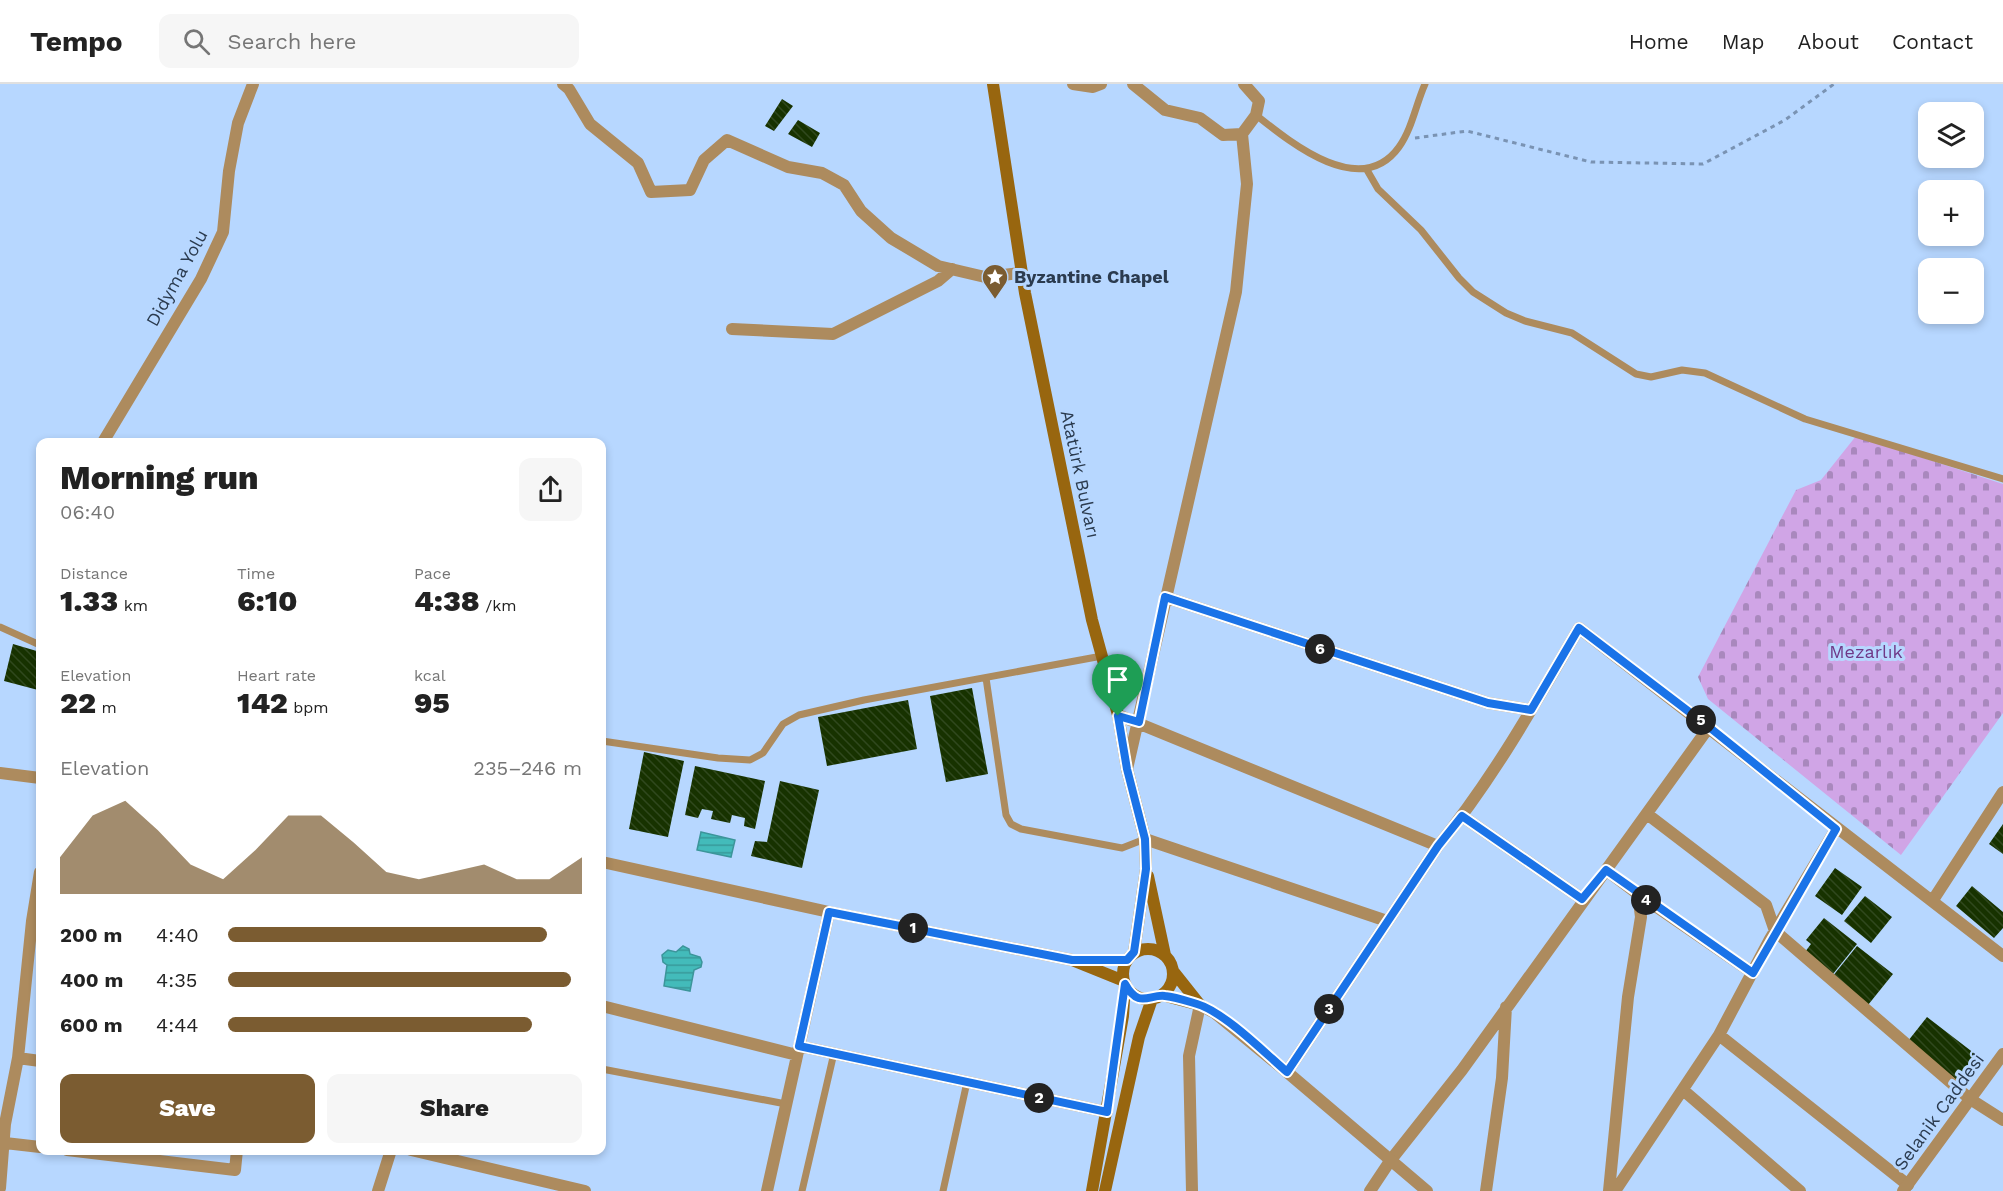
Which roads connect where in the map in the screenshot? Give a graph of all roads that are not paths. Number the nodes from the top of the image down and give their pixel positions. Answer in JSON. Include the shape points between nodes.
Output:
{"nodes":[{"id":1,"x":253,"y":84,"type":"edge"},
{"id":2,"x":563,"y":84,"type":"edge"},
{"id":3,"x":993,"y":84,"type":"edge"},
{"id":4,"x":1073,"y":84,"type":"edge"},
{"id":5,"x":1101,"y":84,"type":"edge"},
{"id":6,"x":1133,"y":84,"type":"edge"},
{"id":7,"x":1244,"y":84,"type":"edge"},
{"id":8,"x":1425,"y":84,"type":"edge"},
{"id":9,"x":1257,"y":115,"type":"junction"},
{"id":10,"x":1242,"y":134,"type":"junction"},
{"id":11,"x":1367,"y":170,"type":"junction"},
{"id":12,"x":952,"y":269,"type":"junction"},
{"id":13,"x":1021,"y":273,"type":"junction"},
{"id":14,"x":732,"y":329,"type":"dead end"},
{"id":15,"x":106,"y":438,"type":"edge"},
{"id":16,"x":2003,"y":479,"type":"edge"},
{"id":17,"x":1165,"y":597,"type":"junction"},
{"id":18,"x":0,"y":627,"type":"edge"},
{"id":19,"x":36,"y":643,"type":"edge"},
{"id":20,"x":1102,"y":656,"type":"junction"},
{"id":21,"x":986,"y":678,"type":"junction"},
{"id":22,"x":1531,"y":710,"type":"junction"},
{"id":23,"x":1118,"y":716,"type":"junction"},
{"id":24,"x":1139,"y":722,"type":"junction"},
{"id":25,"x":1709,"y":727,"type":"junction"},
{"id":26,"x":606,"y":742,"type":"edge"},
{"id":27,"x":1127,"y":769,"type":"junction"},
{"id":28,"x":0,"y":773,"type":"edge"},
{"id":29,"x":36,"y":778,"type":"edge"},
{"id":30,"x":2002,"y":794,"type":"edge"},
{"id":31,"x":1647,"y":814,"type":"junction"},
{"id":32,"x":1462,"y":816,"type":"junction"},
{"id":33,"x":1836,"y":829,"type":"junction"},
{"id":34,"x":1145,"y":839,"type":"junction"},
{"id":35,"x":1438,"y":846,"type":"junction"},
{"id":36,"x":606,"y":863,"type":"edge"},
{"id":37,"x":1146,"y":869,"type":"junction"},
{"id":38,"x":1606,"y":870,"type":"junction"},
{"id":39,"x":1638,"y":894,"type":"junction"},
{"id":40,"x":1582,"y":899,"type":"junction"},
{"id":41,"x":1933,"y":900,"type":"junction"},
{"id":42,"x":829,"y":912,"type":"junction"},
{"id":43,"x":1388,"y":921,"type":"junction"},
{"id":44,"x":36,"y":922,"type":"edge"},
{"id":45,"x":1775,"y":931,"type":"junction"},
{"id":46,"x":1165,"y":955,"type":"junction"},
{"id":47,"x":1131,"y":956,"type":"junction"},
{"id":48,"x":2003,"y":956,"type":"edge"},
{"id":49,"x":1072,"y":960,"type":"junction"},
{"id":50,"x":1173,"y":971,"type":"junction"},
{"id":51,"x":1753,"y":973,"type":"junction"},
{"id":52,"x":1124,"y":983,"type":"junction"},
{"id":53,"x":1157,"y":997,"type":"junction"},
{"id":54,"x":1200,"y":1005,"type":"junction"},
{"id":55,"x":1506,"y":1005,"type":"junction"},
{"id":56,"x":606,"y":1007,"type":"edge"},
{"id":57,"x":1719,"y":1035,"type":"junction"},
{"id":58,"x":798,"y":1050,"type":"junction"},
{"id":59,"x":834,"y":1053,"type":"junction"},
{"id":60,"x":2003,"y":1054,"type":"edge"},
{"id":61,"x":18,"y":1058,"type":"junction"},
{"id":62,"x":36,"y":1060,"type":"edge"},
{"id":63,"x":606,"y":1070,"type":"edge"},
{"id":64,"x":1287,"y":1072,"type":"junction"},
{"id":65,"x":967,"y":1082,"type":"junction"},
{"id":66,"x":1683,"y":1090,"type":"junction"},
{"id":67,"x":1970,"y":1099,"type":"junction"},
{"id":68,"x":786,"y":1104,"type":"junction"},
{"id":69,"x":1107,"y":1112,"type":"junction"},
{"id":70,"x":2003,"y":1120,"type":"edge"},
{"id":71,"x":3,"y":1121,"type":"edge"},
{"id":72,"x":5,"y":1143,"type":"junction"},
{"id":73,"x":36,"y":1147,"type":"edge"},
{"id":74,"x":109,"y":1155,"type":"edge"},
{"id":75,"x":236,"y":1155,"type":"edge"},
{"id":76,"x":389,"y":1155,"type":"edge"},
{"id":77,"x":432,"y":1155,"type":"edge"},
{"id":78,"x":1390,"y":1161,"type":"junction"},
{"id":79,"x":1192,"y":1187,"type":"edge"},
{"id":80,"x":0,"y":1188,"type":"edge"},
{"id":81,"x":1906,"y":1188,"type":"edge"},
{"id":82,"x":378,"y":1191,"type":"edge"},
{"id":83,"x":585,"y":1191,"type":"edge"},
{"id":84,"x":767,"y":1191,"type":"edge"},
{"id":85,"x":802,"y":1191,"type":"edge"},
{"id":86,"x":943,"y":1191,"type":"edge"},
{"id":87,"x":1092,"y":1191,"type":"edge"},
{"id":88,"x":1105,"y":1191,"type":"edge"},
{"id":89,"x":1203,"y":1191,"type":"edge"},
{"id":90,"x":1370,"y":1191,"type":"edge"},
{"id":91,"x":1427,"y":1191,"type":"edge"},
{"id":92,"x":1486,"y":1191,"type":"edge"},
{"id":93,"x":1609,"y":1191,"type":"edge"},
{"id":94,"x":1615,"y":1191,"type":"edge"},
{"id":95,"x":1800,"y":1191,"type":"edge"}],
"edges":[{"from":1,"to":15,"type":"street","name":"Didyma Yolu","via":[[238,123],[224,232],[201,279]]},
{"from":2,"to":12,"type":"street","via":[[590,124],[638,163],[651,192],[690,190],[704,160],[727,140],[788,167],[822,173],[844,185],[861,211],[891,238],[938,266]]},
{"from":3,"to":13,"type":"main road","name":"Atatürk Bulvarı"},
{"from":4,"to":5,"type":"street"},
{"from":6,"to":10,"type":"street","via":[[1165,110],[1200,118],[1223,135]]},
{"from":7,"to":9,"type":"street","via":[[1259,102]]},
{"from":8,"to":11,"type":"lane","via":[[1405,138],[1389,158]]},
{"from":9,"to":10,"type":"street"},
{"from":9,"to":11,"type":"lane","via":[[1297,147],[1324,160]]},
{"from":10,"to":17,"type":"street","via":[[1247,184],[1236,292]]},
{"from":11,"to":16,"type":"lane","via":[[1378,189],[1421,230],[1459,278],[1506,313],[1578,335],[1636,374],[1651,376],[1682,370],[1705,373],[1805,419]]},
{"from":12,"to":13,"type":"street","via":[[986,277]]},
{"from":12,"to":14,"type":"street","via":[[833,334]]},
{"from":13,"to":20,"type":"main road","name":"Atatürk Bulvarı"},
{"from":17,"to":22,"type":"street","via":[[1477,699]]},
{"from":17,"to":24,"type":"street"},
{"from":18,"to":19,"type":"lane"},
{"from":20,"to":21,"type":"lane"},
{"from":20,"to":23,"type":"main road","name":"Atatürk Bulvarı"},
{"from":21,"to":26,"type":"lane","via":[[799,715],[783,724],[763,753],[750,760]]},
{"from":21,"to":34,"type":"lane","via":[[1006,815],[1011,824],[1122,848]]},
{"from":22,"to":25,"type":"street","via":[[1579,628]]},
{"from":22,"to":32,"type":"street"},
{"from":23,"to":24,"type":"street"},
{"from":23,"to":27,"type":"main road","name":"Atatürk Bulvarı"},
{"from":24,"to":27,"type":"street"},
{"from":24,"to":35,"type":"street"},
{"from":25,"to":31,"type":"street"},
{"from":25,"to":33,"type":"street"},
{"from":27,"to":34,"type":"main road","name":"Atatürk Bulvarı"},
{"from":28,"to":29,"type":"street"},
{"from":30,"to":41,"type":"street"},
{"from":31,"to":38,"type":"street"},
{"from":31,"to":45,"type":"street","via":[[1766,905]]},
{"from":32,"to":35,"type":"street"},
{"from":32,"to":40,"type":"street"},
{"from":33,"to":41,"type":"street"},
{"from":33,"to":45,"type":"street"},
{"from":34,"to":37,"type":"main road","name":"Atatürk Bulvarı"},
{"from":34,"to":43,"type":"street"},
{"from":35,"to":43,"type":"street"},
{"from":36,"to":42,"type":"street"},
{"from":37,"to":46,"type":"main road","name":"Atatürk Bulvarı"},
{"from":37,"to":47,"type":"main road","name":"Atatürk Bulvarı"},
{"from":38,"to":39,"type":"street"},
{"from":38,"to":40,"type":"street"},
{"from":39,"to":51,"type":"street"},
{"from":39,"to":93,"type":"street","via":[[1641,917],[1628,998]]},
{"from":40,"to":55,"type":"street"},
{"from":41,"to":48,"type":"street"},
{"from":42,"to":49,"type":"street"},
{"from":42,"to":58,"type":"street"},
{"from":43,"to":64,"type":"street"},
{"from":44,"to":61,"type":"street"},
{"from":45,"to":51,"type":"street"},
{"from":45,"to":67,"type":"street"},
{"from":46,"to":47,"type":"main road","via":[[1153,949]]},
{"from":46,"to":50,"type":"main road"},
{"from":47,"to":49,"type":"main road"},
{"from":47,"to":52,"type":"main road"},
{"from":49,"to":52,"type":"main road"},
{"from":50,"to":53,"type":"main road","via":[[1171,984]]},
{"from":50,"to":54,"type":"main road"},
{"from":51,"to":57,"type":"street"},
{"from":52,"to":53,"type":"main road","via":[[1136,996]]},
{"from":52,"to":69,"type":"main road"},
{"from":53,"to":54,"type":"main road"},
{"from":53,"to":88,"type":"main road","via":[[1139,1037]]},
{"from":54,"to":64,"type":"street"},
{"from":54,"to":79,"type":"street","via":[[1189,1056]]},
{"from":55,"to":78,"type":"street","via":[[1462,1070]]},
{"from":55,"to":92,"type":"street","via":[[1502,1078]]},
{"from":56,"to":58,"type":"street"},
{"from":57,"to":66,"type":"street"},
{"from":57,"to":81,"type":"street"},
{"from":58,"to":59,"type":"street"},
{"from":58,"to":68,"type":"street"},
{"from":59,"to":65,"type":"street"},
{"from":59,"to":85,"type":"lane"},
{"from":60,"to":67,"type":"street","name":"Selanik Caddesi"},
{"from":61,"to":62,"type":"street"},
{"from":61,"to":71,"type":"street"},
{"from":63,"to":68,"type":"lane"},
{"from":64,"to":78,"type":"street"},
{"from":65,"to":69,"type":"street"},
{"from":65,"to":86,"type":"lane"},
{"from":66,"to":94,"type":"street"},
{"from":66,"to":95,"type":"street"},
{"from":67,"to":70,"type":"street"},
{"from":67,"to":81,"type":"street","name":"Selanik Caddesi"},
{"from":68,"to":84,"type":"street"},
{"from":69,"to":87,"type":"main road"},
{"from":71,"to":72,"type":"street"},
{"from":72,"to":73,"type":"street"},
{"from":72,"to":80,"type":"street"},
{"from":74,"to":75,"type":"street","via":[[235,1170]]},
{"from":76,"to":82,"type":"street"},
{"from":77,"to":83,"type":"street"},
{"from":78,"to":90,"type":"street"},
{"from":78,"to":91,"type":"street"},
{"from":79,"to":89,"type":"street"}]}
